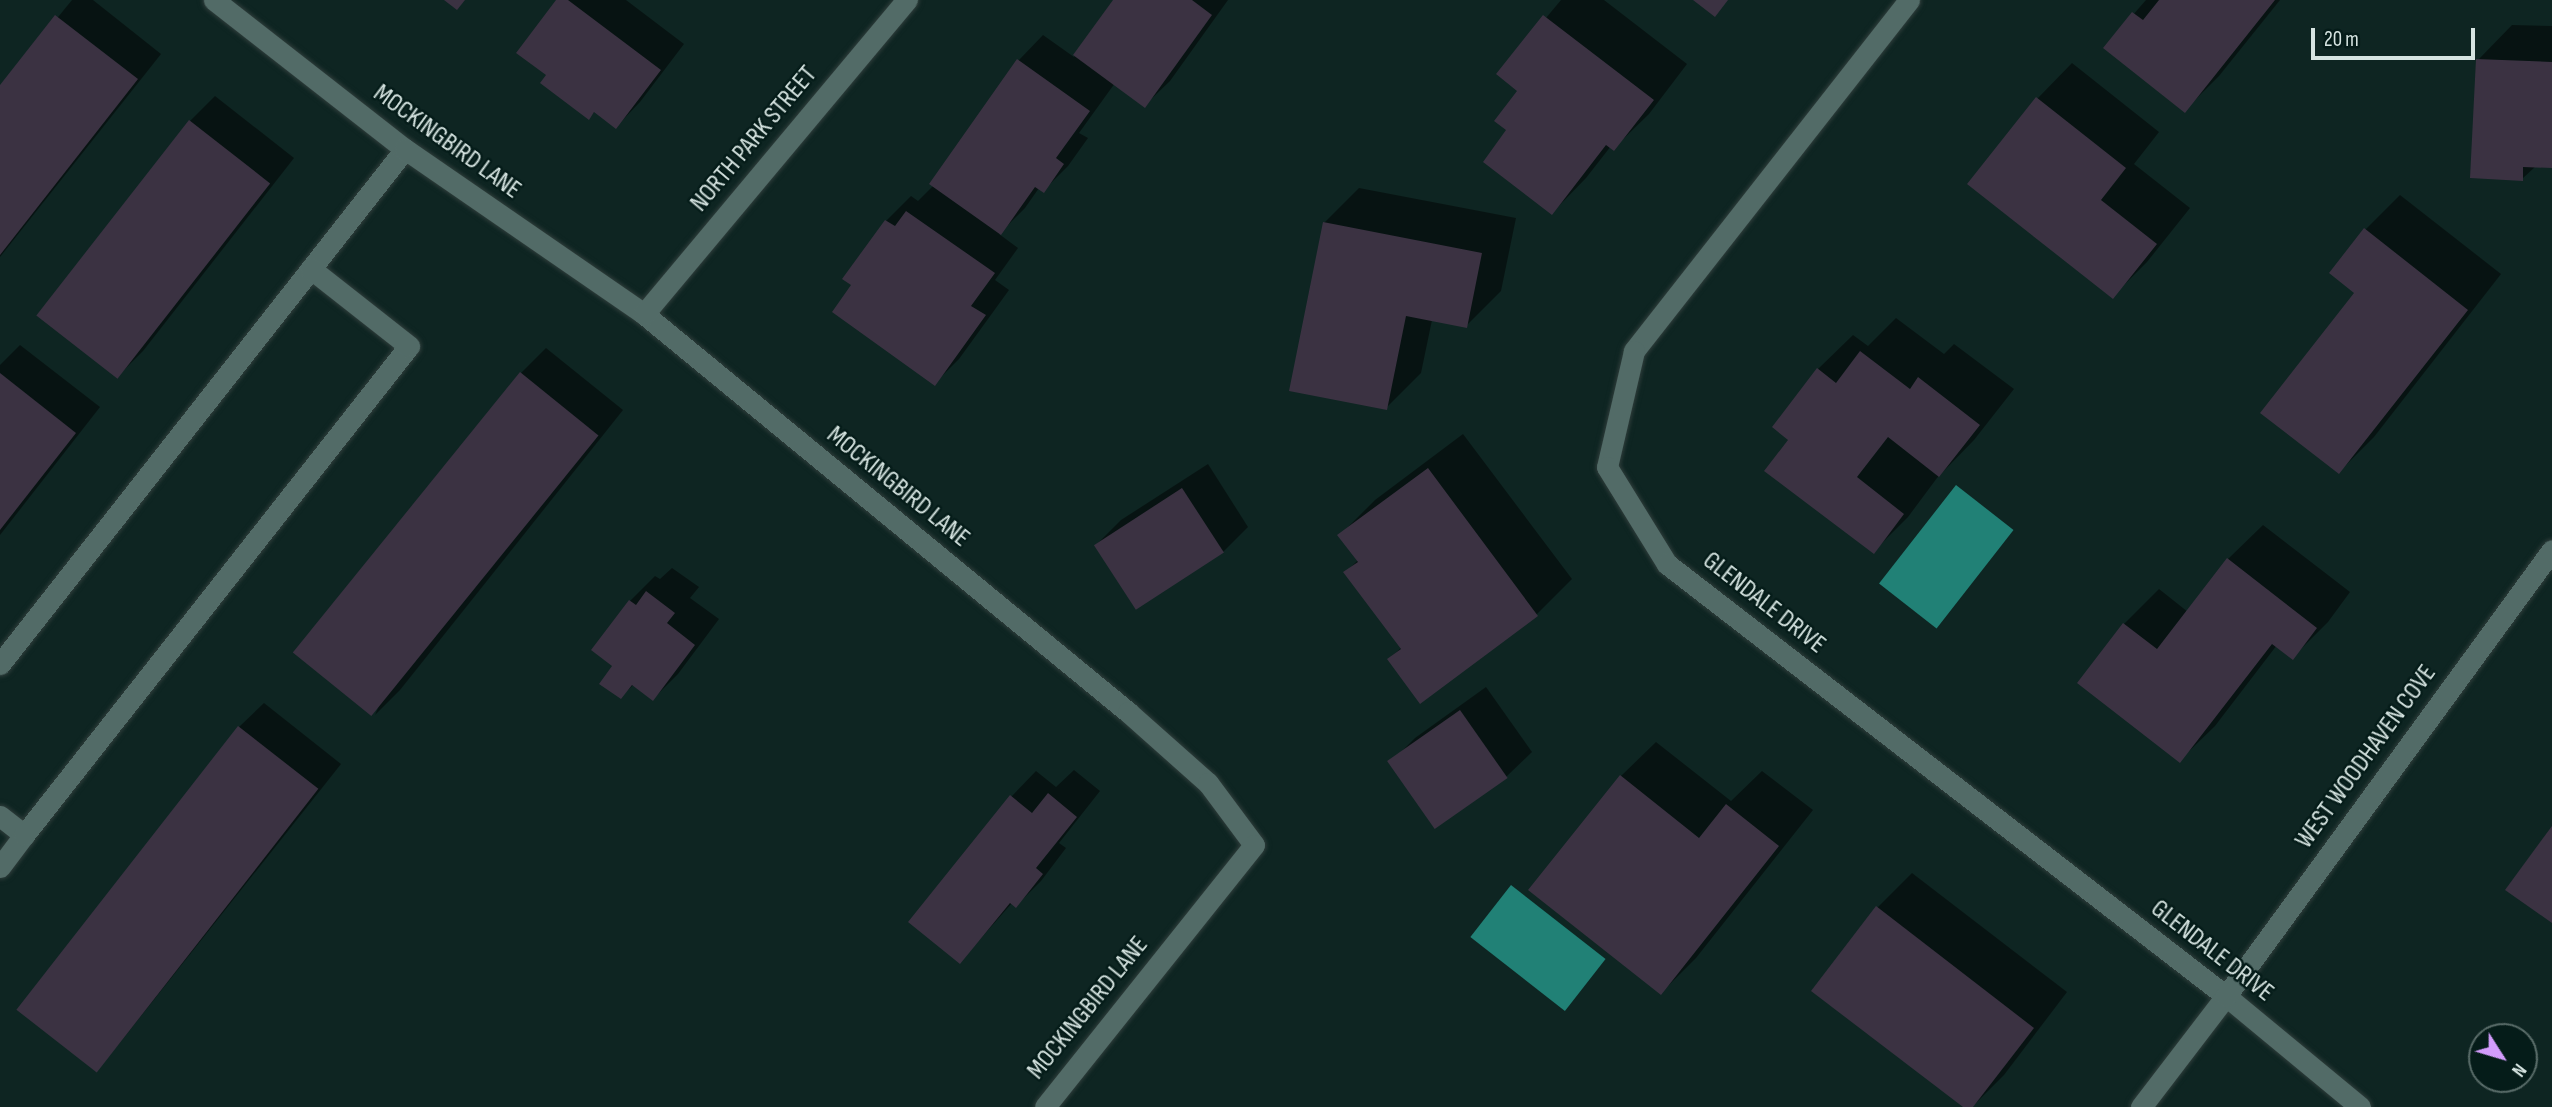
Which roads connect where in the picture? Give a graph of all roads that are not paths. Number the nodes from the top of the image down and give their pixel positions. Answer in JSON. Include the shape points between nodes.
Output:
{"nodes":[{"id":1,"x":214,"y":0,"type":"edge"},
{"id":2,"x":907,"y":0,"type":"edge"},
{"id":3,"x":1909,"y":0,"type":"edge"},
{"id":4,"x":405,"y":149,"type":"junction"},
{"id":5,"x":311,"y":269,"type":"junction"},
{"id":6,"x":644,"y":314,"type":"junction"},
{"id":7,"x":2552,"y":550,"type":"edge"},
{"id":8,"x":0,"y":664,"type":"edge"},
{"id":9,"x":0,"y":816,"type":"edge"},
{"id":10,"x":24,"y":835,"type":"junction"},
{"id":11,"x":0,"y":867,"type":"edge"},
{"id":12,"x":2226,"y":996,"type":"junction"},
{"id":13,"x":1045,"y":1107,"type":"edge"},
{"id":14,"x":2141,"y":1107,"type":"edge"},
{"id":15,"x":2360,"y":1107,"type":"edge"}],
"edges":[{"from":1,"to":4,"type":"street","name":"MOCKINGBIRD LANE"},
{"from":2,"to":6,"type":"street","name":"NORTH PARK STREET"},
{"from":3,"to":12,"type":"street","name":"GLENDALE DRIVE","via":[[1634,351],[1607,467],[1667,564]]},
{"from":4,"to":5,"type":"street"},
{"from":4,"to":6,"type":"street","name":"MOCKINGBIRD LANE"},
{"from":5,"to":8,"type":"street"},
{"from":5,"to":10,"type":"street","via":[[409,346]]},
{"from":6,"to":13,"type":"street","name":"MOCKINGBIRD LANE","via":[[1128,712],[1208,783],[1254,845]]},
{"from":7,"to":12,"type":"street","name":"WEST WOODHAVEN COVE"},
{"from":9,"to":10,"type":"street"},
{"from":10,"to":11,"type":"street"},
{"from":12,"to":14,"type":"street","name":"WEST WOODHAVEN COVE"},
{"from":12,"to":15,"type":"street","name":"GLENDALE DRIVE"}]}
